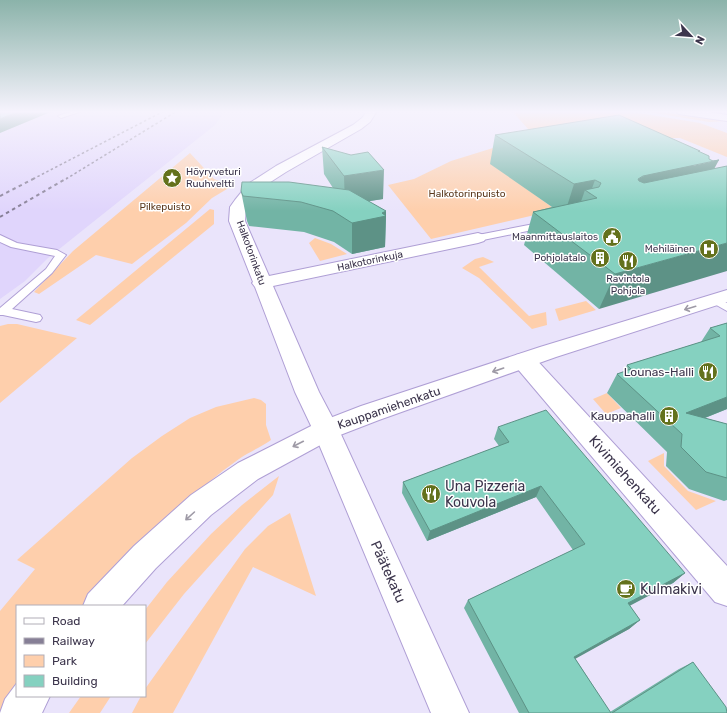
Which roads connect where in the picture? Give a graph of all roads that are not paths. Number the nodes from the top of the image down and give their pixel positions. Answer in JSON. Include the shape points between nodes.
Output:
{"nodes":[{"id":1,"x":326,"y":144,"type":"edge"},
{"id":2,"x":553,"y":223,"type":"edge"},
{"id":3,"x":478,"y":238,"type":"joint"},
{"id":4,"x":1,"y":240,"type":"edge"},
{"id":5,"x":261,"y":283,"type":"junction"},
{"id":6,"x":723,"y":302,"type":"edge"},
{"id":7,"x":2,"y":312,"type":"edge"},
{"id":8,"x":36,"y":318,"type":"dead end"},
{"id":9,"x":524,"y":361,"type":"junction"},
{"id":10,"x":326,"y":430,"type":"junction"},
{"id":11,"x":727,"y":590,"type":"edge"},
{"id":12,"x":101,"y":605,"type":"edge"},
{"id":13,"x":30,"y":697,"type":"edge"},
{"id":14,"x":19,"y":713,"type":"edge"},
{"id":15,"x":450,"y":713,"type":"edge"}],
"edges":[{"from":1,"to":5,"type":"street","name":"Halkotorinkatu","via":[[261,181],[249,190],[238,207],[237,221]]},
{"from":2,"to":3,"type":"lane"},
{"from":3,"to":5,"type":"street","name":"Halkotorinkuja"},
{"from":4,"to":7,"type":"lane","via":[[9,245],[61,255],[48,271]]},
{"from":5,"to":10,"type":"street","name":"Halkotorinkatu","via":[[307,392]]},
{"from":6,"to":9,"type":"street","name":"Kauppamiehenkatu","one_way":true},
{"from":7,"to":8,"type":"lane"},
{"from":9,"to":10,"type":"street","name":"Kauppamiehenkatu","one_way":true},
{"from":9,"to":11,"type":"street","name":"Kivimiehenkatu"},
{"from":10,"to":12,"type":"street","name":"Kauppamiehenkatu","one_way":true,"via":[[248,471],[201,505],[144,557]]},
{"from":10,"to":15,"type":"street","name":"Päätekatu"},
{"from":13,"to":14,"type":"street"}]}
